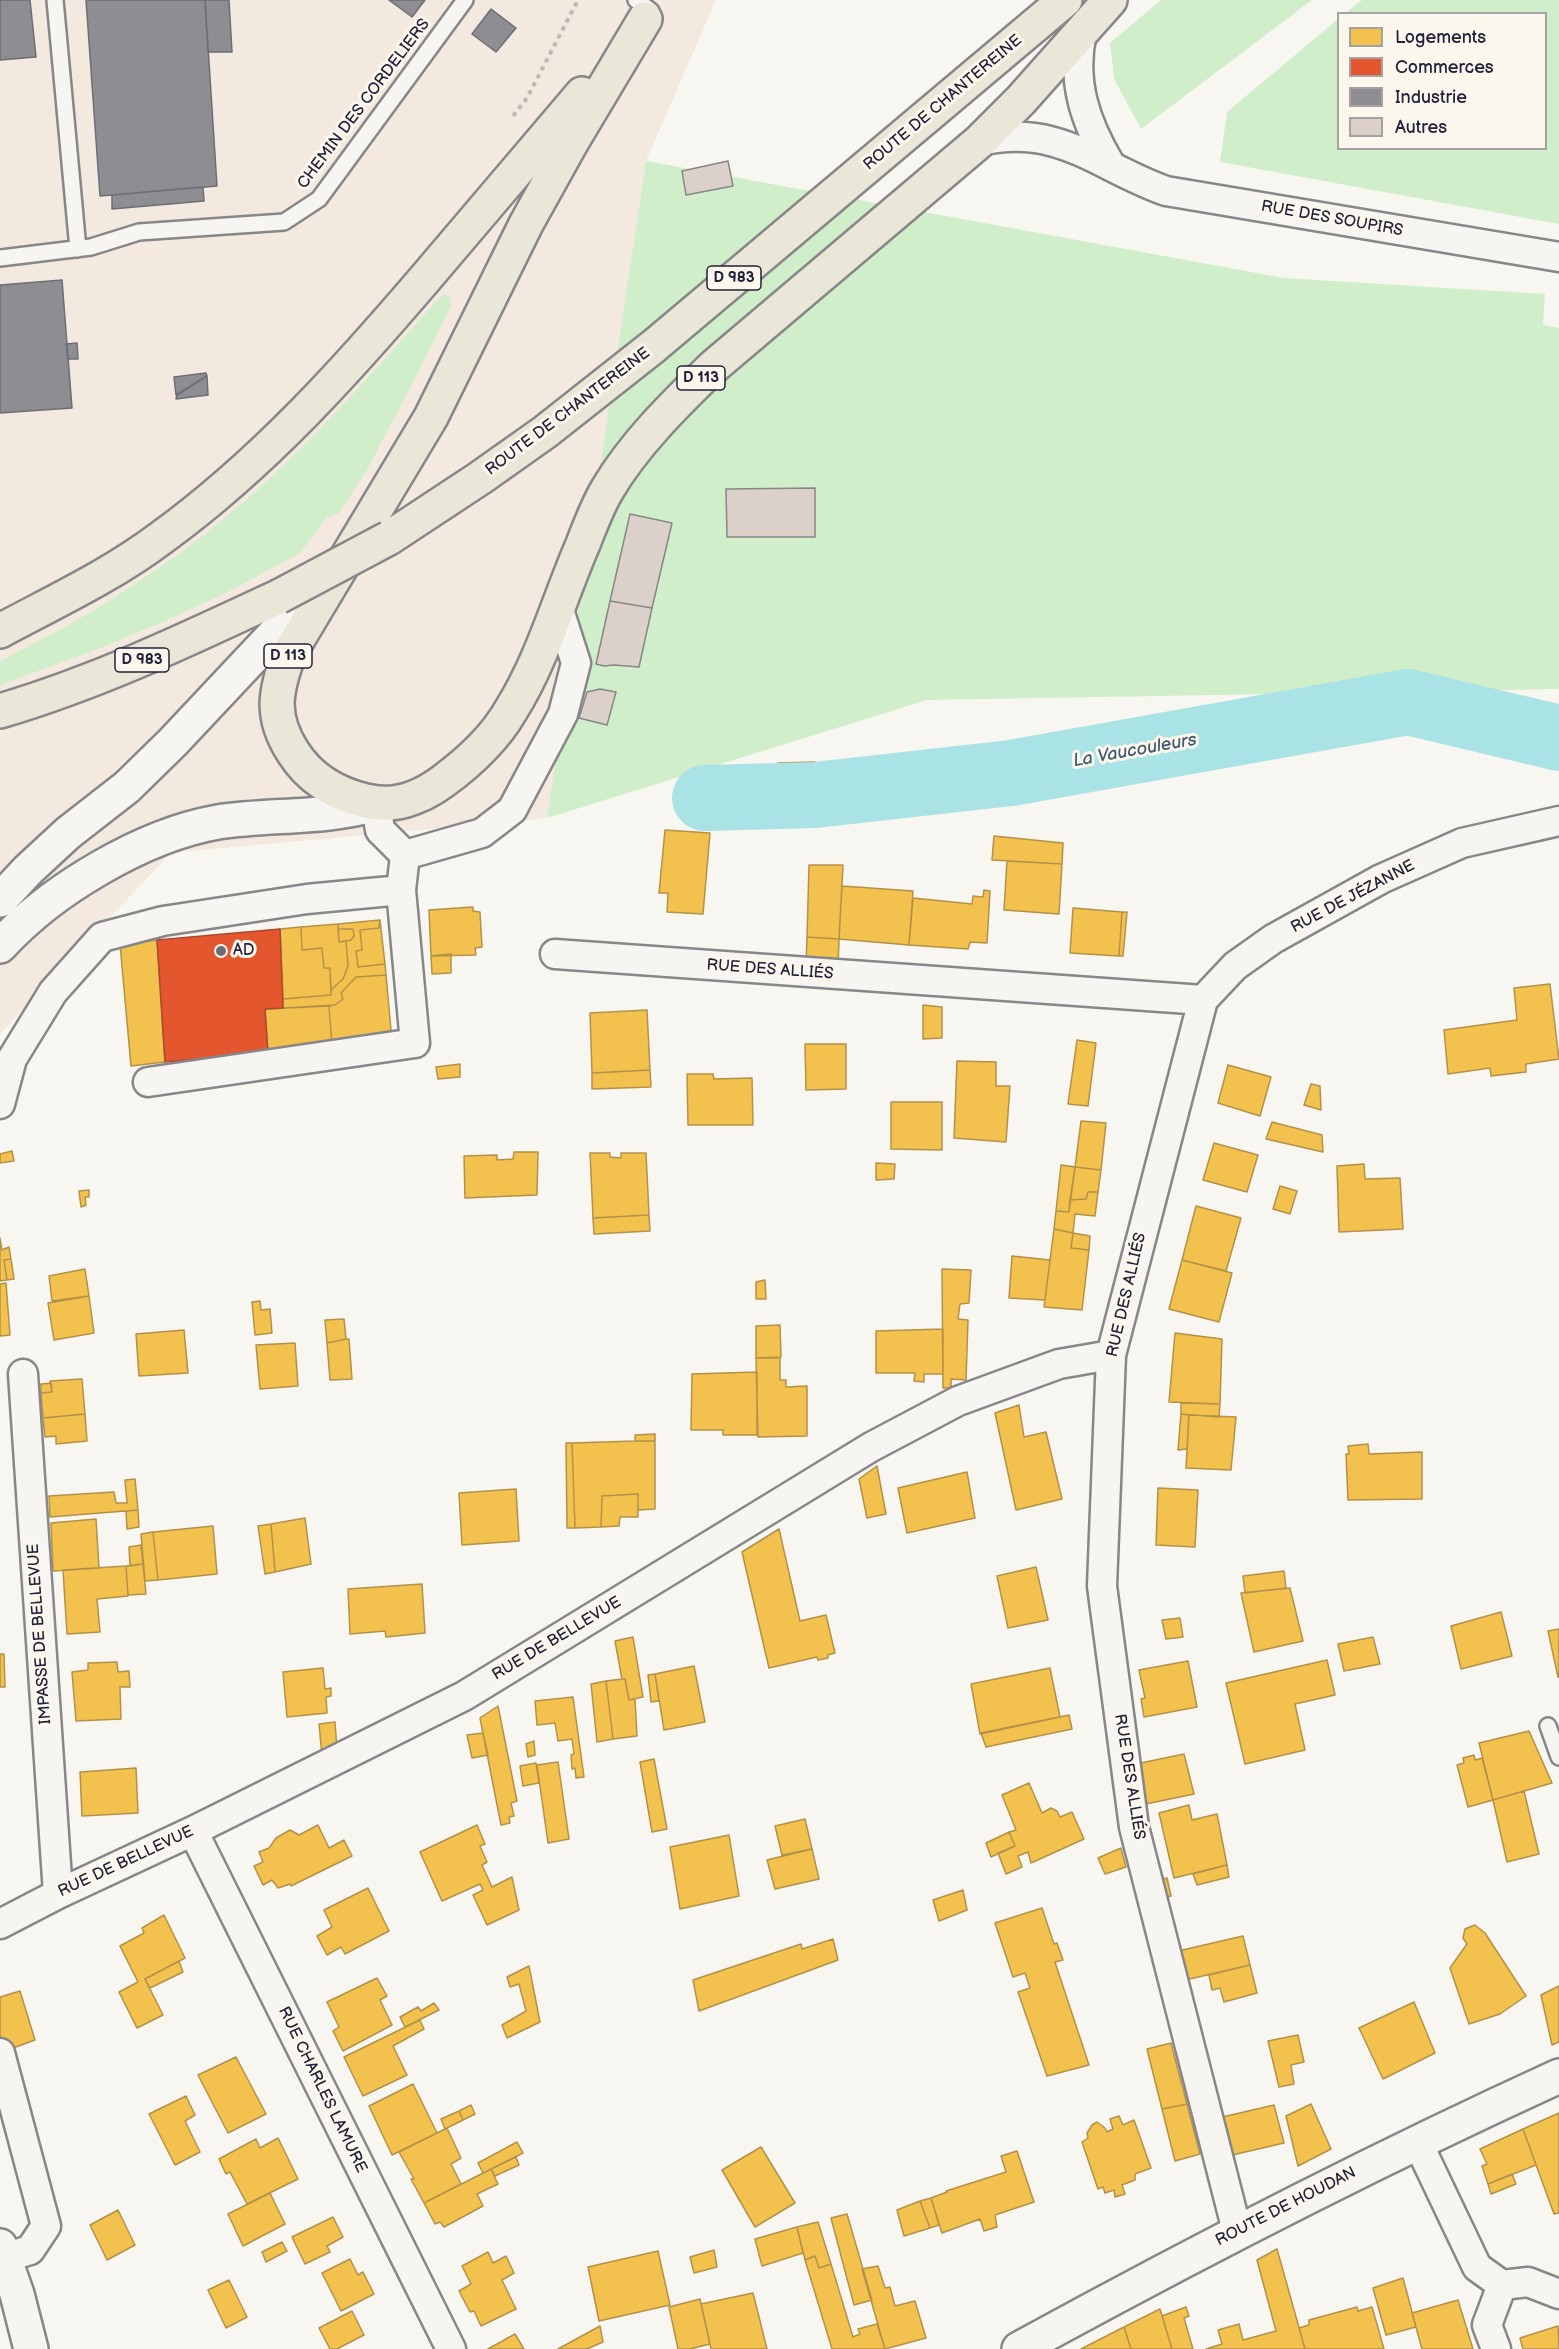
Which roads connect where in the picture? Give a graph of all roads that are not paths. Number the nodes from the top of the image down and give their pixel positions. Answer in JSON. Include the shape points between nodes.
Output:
{"nodes":[{"id":1,"x":55,"y":0,"type":"edge"},
{"id":2,"x":465,"y":0,"type":"edge"},
{"id":3,"x":1065,"y":0,"type":"edge"},
{"id":4,"x":1110,"y":0,"type":"edge"},
{"id":5,"x":648,"y":7,"type":"edge"},
{"id":6,"x":1082,"y":32,"type":"junction"},
{"id":7,"x":980,"y":141,"type":"junction"},
{"id":8,"x":1110,"y":164,"type":"junction"},
{"id":9,"x":78,"y":249,"type":"junction"},
{"id":10,"x":1559,"y":257,"type":"edge"},
{"id":11,"x":0,"y":258,"type":"edge"},
{"id":12,"x":392,"y":482,"type":"junction"},
{"id":13,"x":558,"y":607,"type":"junction"},
{"id":14,"x":0,"y":631,"type":"edge"},
{"id":15,"x":0,"y":711,"type":"edge"},
{"id":16,"x":376,"y":804,"type":"junction"},
{"id":17,"x":1559,"y":821,"type":"edge"},
{"id":18,"x":405,"y":855,"type":"junction"},
{"id":19,"x":400,"y":890,"type":"junction"},
{"id":20,"x":0,"y":900,"type":"edge"},
{"id":21,"x":0,"y":946,"type":"edge"},
{"id":22,"x":555,"y":954,"type":"dead end"},
{"id":23,"x":1203,"y":1000,"type":"junction"},
{"id":24,"x":148,"y":1082,"type":"dead end"},
{"id":25,"x":0,"y":1104,"type":"edge"},
{"id":26,"x":1111,"y":1355,"type":"junction"},
{"id":27,"x":23,"y":1374,"type":"dead end"},
{"id":28,"x":1548,"y":1726,"type":"dead end"},
{"id":29,"x":1559,"y":1757,"type":"edge"},
{"id":30,"x":193,"y":1831,"type":"junction"},
{"id":31,"x":58,"y":1894,"type":"junction"},
{"id":32,"x":0,"y":1924,"type":"edge"},
{"id":33,"x":0,"y":2052,"type":"edge"},
{"id":34,"x":1559,"y":2076,"type":"edge"},
{"id":35,"x":1417,"y":2141,"type":"junction"},
{"id":36,"x":1237,"y":2231,"type":"junction"},
{"id":37,"x":2,"y":2252,"type":"edge"},
{"id":38,"x":1502,"y":2285,"type":"junction"},
{"id":39,"x":17,"y":2294,"type":"junction"},
{"id":40,"x":1559,"y":2294,"type":"edge"},
{"id":41,"x":31,"y":2349,"type":"edge"},
{"id":42,"x":45,"y":2349,"type":"edge"},
{"id":43,"x":451,"y":2349,"type":"edge"},
{"id":44,"x":1018,"y":2349,"type":"edge"},
{"id":45,"x":1496,"y":2349,"type":"edge"}],
"edges":[{"from":1,"to":9,"type":"lane"},
{"from":2,"to":9,"type":"lane","name":"CHEMIN DES CORDELIERS","via":[[319,199],[284,222],[139,232]]},
{"from":3,"to":15,"type":"main road","name":"ROUTE DE CHANTEREINE","number":"D 983","bridge":true,"via":[[654,346],[480,478],[389,538],[278,597],[159,654],[58,694]]},
{"from":4,"to":6,"type":"main road","number":"D 113"},
{"from":5,"to":12,"type":"main road","number":"D 113","via":[[526,224],[431,417]]},
{"from":5,"to":14,"type":"main road","via":[[378,335],[251,464],[160,540]]},
{"from":6,"to":7,"type":"main road","number":"D 113"},
{"from":6,"to":8,"type":"street","name":"RUE DES SOUPIRS","via":[[1078,87],[1094,138]]},
{"from":7,"to":8,"type":"street","name":"RUE DES SOUPIRS","via":[[1015,136],[1043,138]]},
{"from":7,"to":13,"type":"main road","number":"D 113","via":[[679,400],[606,491]]},
{"from":8,"to":10,"type":"street","name":"RUE DES SOUPIRS","via":[[1166,191]]},
{"from":9,"to":11,"type":"lane","name":"CHEMIN DES CORDELIERS"},
{"from":12,"to":16,"type":"main road","number":"D 113","via":[[289,654],[276,697],[282,732],[301,764],[331,789]]},
{"from":12,"to":20,"type":"main road","number":"D 113","via":[[298,609],[214,700],[126,787],[68,833]]},
{"from":13,"to":16,"type":"main road","number":"D 113","via":[[529,678],[491,737],[456,772],[432,789],[394,803]]},
{"from":13,"to":18,"type":"street","via":[[576,663],[563,714],[512,810],[482,833]]},
{"from":16,"to":18,"type":"street","via":[[380,830]]},
{"from":16,"to":21,"type":"main road","number":"D 113","via":[[331,814],[220,822],[151,842],[42,907]]},
{"from":17,"to":23,"type":"street","name":"RUE DE JÉZANNE","via":[[1462,843],[1381,879],[1273,939],[1235,966]]},
{"from":18,"to":19,"type":"street"},
{"from":19,"to":24,"type":"street","via":[[415,1043]]},
{"from":19,"to":25,"type":"street","via":[[307,898],[163,921],[102,937],[53,992],[35,1021],[12,1059]]},
{"from":22,"to":23,"type":"street","name":"RUE DES ALLIÉS"},
{"from":23,"to":26,"type":"street","name":"RUE DES ALLIÉS"},
{"from":26,"to":30,"type":"street","name":"RUE DE BELLEVUE","via":[[1059,1364],[958,1401],[871,1447],[464,1696]]},
{"from":26,"to":36,"type":"street","name":"RUE DES ALLIÉS","via":[[1102,1586],[1134,1827]]},
{"from":27,"to":31,"type":"street","name":"IMPASSE DE BELLEVUE"},
{"from":28,"to":29,"type":"lane"},
{"from":30,"to":31,"type":"street","name":"RUE DE BELLEVUE"},
{"from":30,"to":43,"type":"street","name":"RUE CHARLES LAMURE"},
{"from":31,"to":32,"type":"street","name":"RUE DE BELLEVUE"},
{"from":33,"to":37,"type":"street","via":[[46,2226],[30,2250]]},
{"from":34,"to":35,"type":"main road","name":"ROUTE DE HOUDAN"},
{"from":35,"to":36,"type":"main road","name":"ROUTE DE HOUDAN"},
{"from":35,"to":38,"type":"street","via":[[1477,2266]]},
{"from":36,"to":44,"type":"main road","name":"ROUTE DE HOUDAN"},
{"from":37,"to":39,"type":"main road"},
{"from":38,"to":40,"type":"street","via":[[1528,2282]]},
{"from":38,"to":45,"type":"street","via":[[1487,2325]]},
{"from":39,"to":41,"type":"main road"},
{"from":39,"to":42,"type":"main road"}]}
